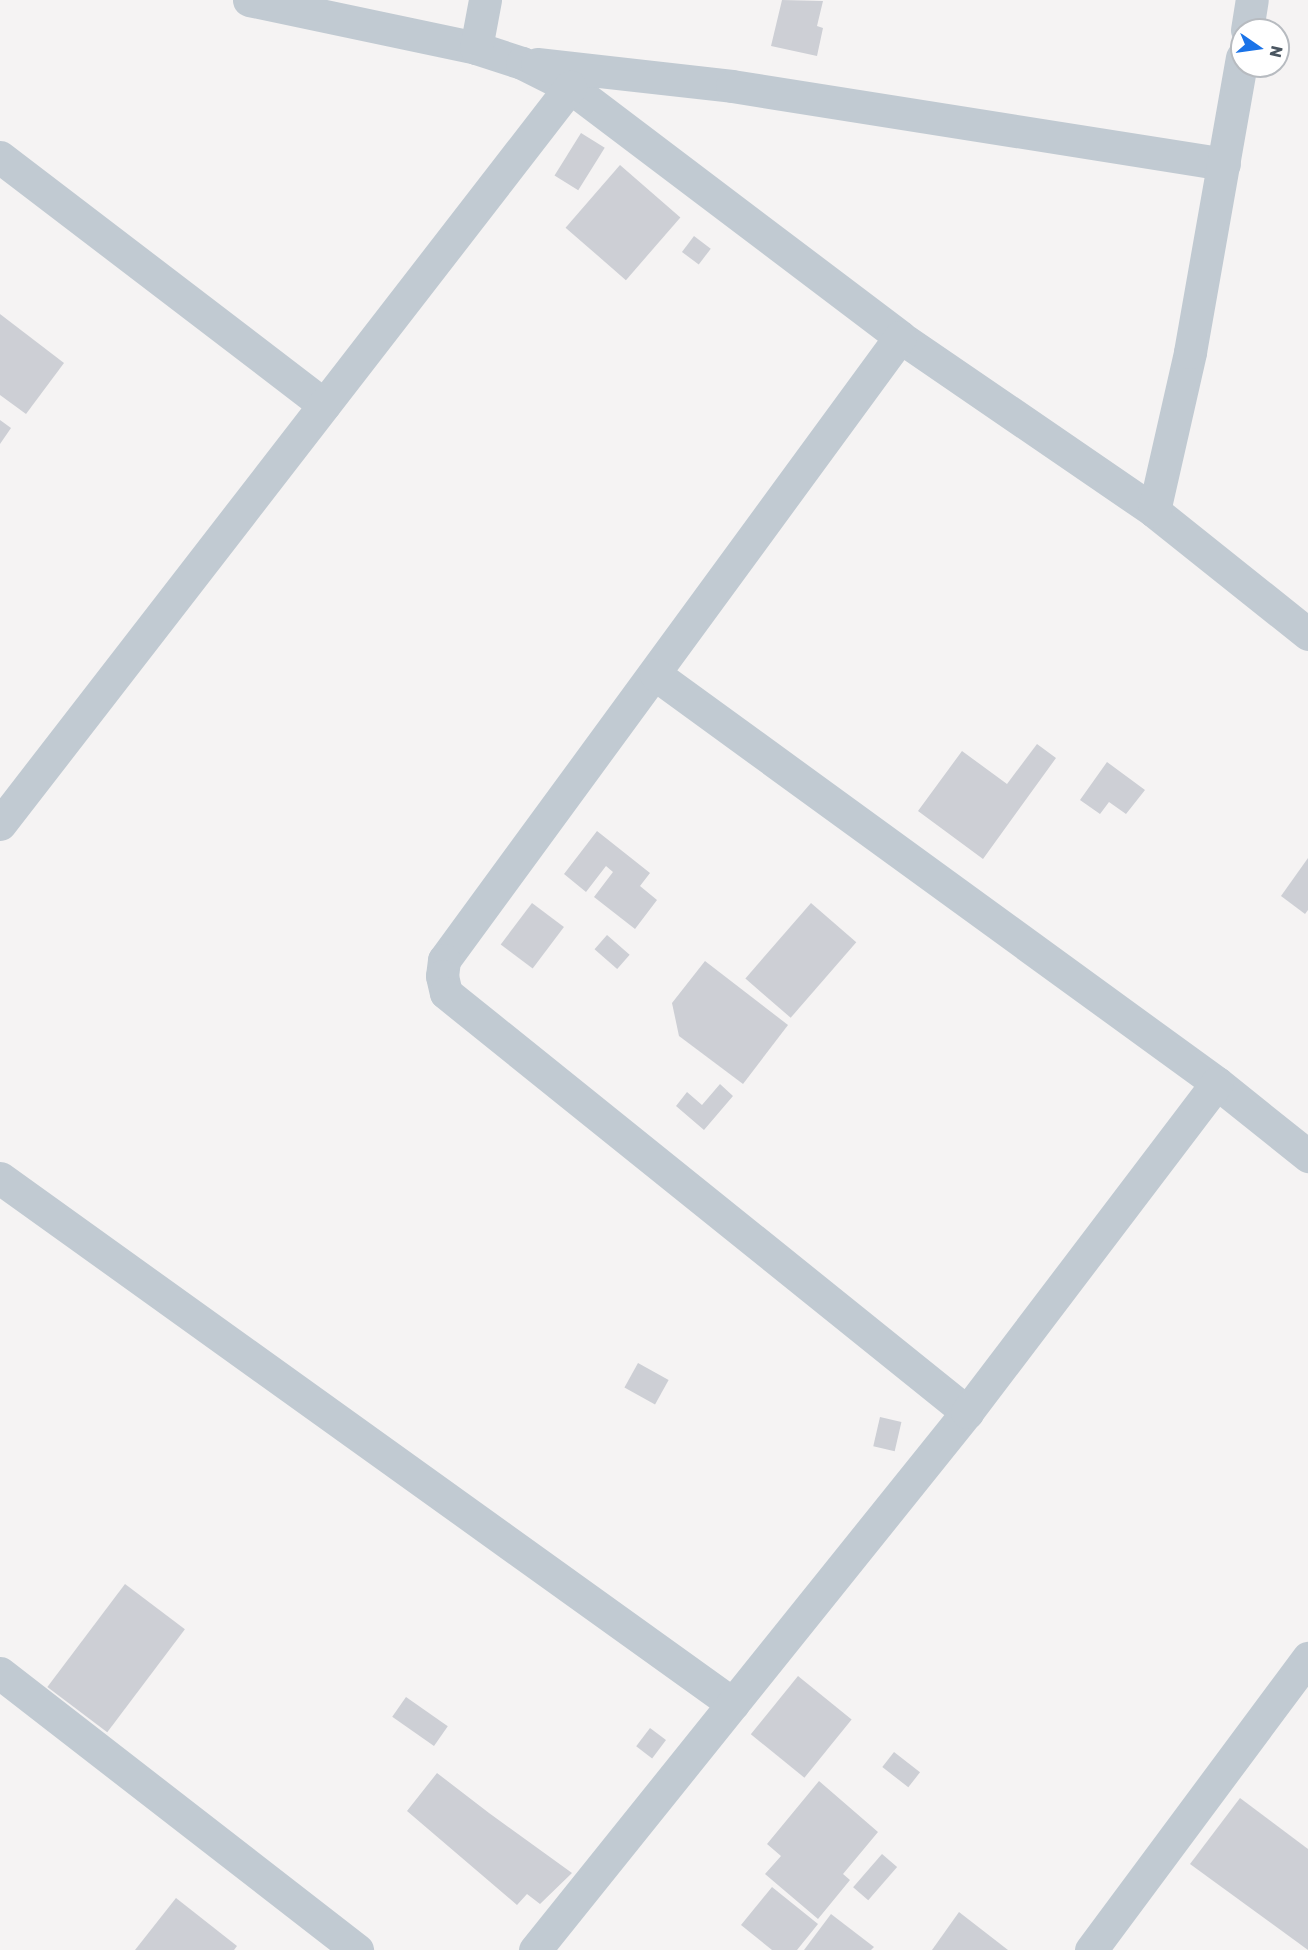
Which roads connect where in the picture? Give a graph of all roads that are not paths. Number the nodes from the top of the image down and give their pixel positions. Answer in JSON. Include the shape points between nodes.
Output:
{"nodes":[{"id":1,"x":249,"y":0,"type":"edge"},
{"id":2,"x":484,"y":0,"type":"edge"},
{"id":3,"x":1252,"y":0,"type":"edge"},
{"id":4,"x":1249,"y":18,"type":"edge"},
{"id":5,"x":476,"y":48,"type":"junction"},
{"id":6,"x":522,"y":63,"type":"junction"},
{"id":7,"x":1239,"y":78,"type":"edge"},
{"id":8,"x":570,"y":87,"type":"junction"},
{"id":9,"x":0,"y":157,"type":"edge"},
{"id":10,"x":1224,"y":164,"type":"junction"},
{"id":11,"x":900,"y":337,"type":"junction"},
{"id":12,"x":324,"y":405,"type":"junction"},
{"id":13,"x":1154,"y":511,"type":"junction"},
{"id":14,"x":1308,"y":634,"type":"edge"},
{"id":15,"x":656,"y":675,"type":"junction"},
{"id":16,"x":0,"y":824,"type":"edge"},
{"id":17,"x":1217,"y":1083,"type":"junction"},
{"id":18,"x":1308,"y":1156,"type":"edge"},
{"id":19,"x":0,"y":1178,"type":"edge"},
{"id":20,"x":967,"y":1412,"type":"junction"},
{"id":21,"x":1308,"y":1658,"type":"edge"},
{"id":22,"x":0,"y":1673,"type":"edge"},
{"id":23,"x":733,"y":1704,"type":"junction"},
{"id":24,"x":357,"y":1950,"type":"edge"},
{"id":25,"x":535,"y":1950,"type":"edge"},
{"id":26,"x":1091,"y":1950,"type":"edge"}],
"edges":[{"from":1,"to":5,"type":"street"},
{"from":2,"to":5,"type":"street"},
{"from":3,"to":4,"type":"street"},
{"from":5,"to":6,"type":"street"},
{"from":6,"to":8,"type":"street"},
{"from":6,"to":10,"type":"street","via":[[732,86]]},
{"from":7,"to":10,"type":"street"},
{"from":8,"to":11,"type":"street"},
{"from":8,"to":12,"type":"street"},
{"from":9,"to":12,"type":"street"},
{"from":10,"to":13,"type":"street","via":[[1190,352]]},
{"from":11,"to":13,"type":"street"},
{"from":11,"to":15,"type":"street"},
{"from":12,"to":16,"type":"street"},
{"from":13,"to":14,"type":"street"},
{"from":15,"to":17,"type":"street"},
{"from":15,"to":20,"type":"street","via":[[444,960],[446,993]]},
{"from":17,"to":18,"type":"street"},
{"from":17,"to":20,"type":"street"},
{"from":19,"to":23,"type":"street"},
{"from":20,"to":23,"type":"street"},
{"from":21,"to":26,"type":"street"},
{"from":22,"to":24,"type":"street"},
{"from":23,"to":25,"type":"street"}]}
